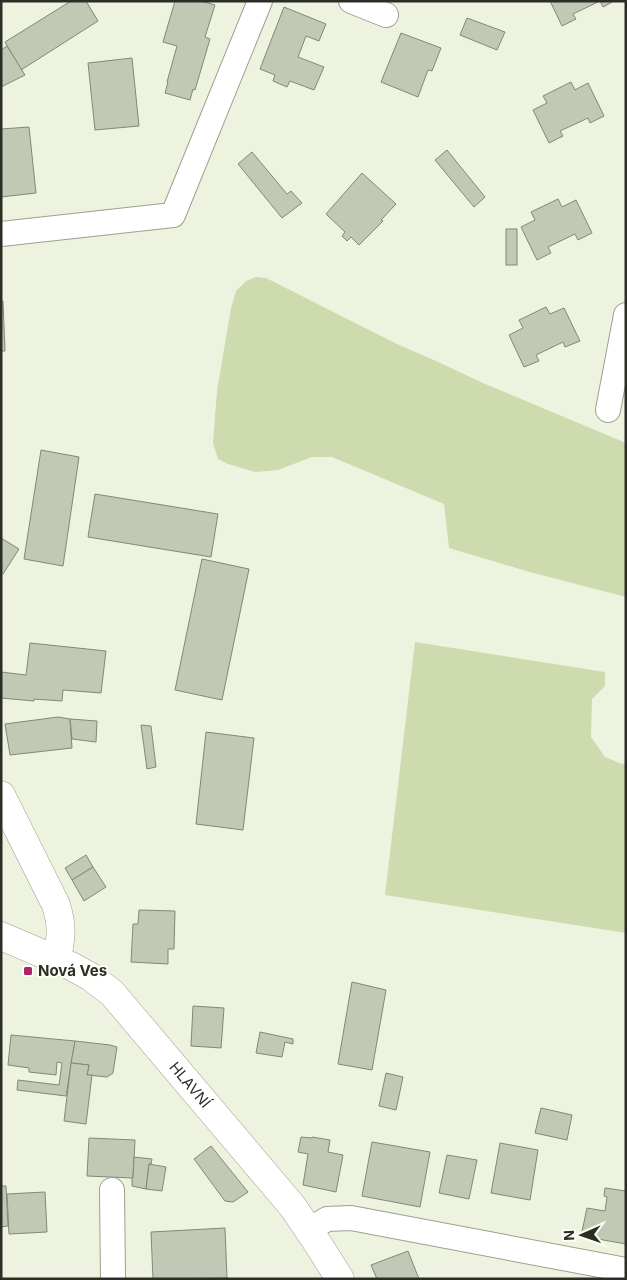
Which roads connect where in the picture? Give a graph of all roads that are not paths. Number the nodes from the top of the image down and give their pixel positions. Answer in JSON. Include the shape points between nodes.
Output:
{"nodes":[{"id":1,"x":260,"y":1,"type":"edge"},
{"id":2,"x":351,"y":1,"type":"edge"},
{"id":3,"x":386,"y":15,"type":"dead end"},
{"id":4,"x":1,"y":234,"type":"edge"},
{"id":5,"x":626,"y":316,"type":"edge"},
{"id":6,"x":608,"y":410,"type":"dead end"},
{"id":7,"x":1,"y":795,"type":"edge"},
{"id":8,"x":1,"y":936,"type":"edge"},
{"id":9,"x":57,"y":959,"type":"junction"},
{"id":10,"x":112,"y":1190,"type":"dead end"},
{"id":11,"x":309,"y":1230,"type":"junction"},
{"id":12,"x":626,"y":1270,"type":"edge"},
{"id":13,"x":113,"y":1279,"type":"edge"},
{"id":14,"x":340,"y":1279,"type":"edge"}],
"edges":[{"from":1,"to":4,"type":"street","via":[[173,215]]},
{"from":2,"to":3,"type":"street"},
{"from":5,"to":6,"type":"street"},
{"from":7,"to":9,"type":"street","via":[[56,905],[61,936]]},
{"from":8,"to":9,"type":"street","name":"HLAVNÍ"},
{"from":9,"to":11,"type":"street","name":"HLAVNÍ","via":[[91,977],[112,993]]},
{"from":10,"to":13,"type":"street"},
{"from":11,"to":12,"type":"street","via":[[327,1220],[351,1218]]},
{"from":11,"to":14,"type":"street","name":"HLAVNÍ"}]}
